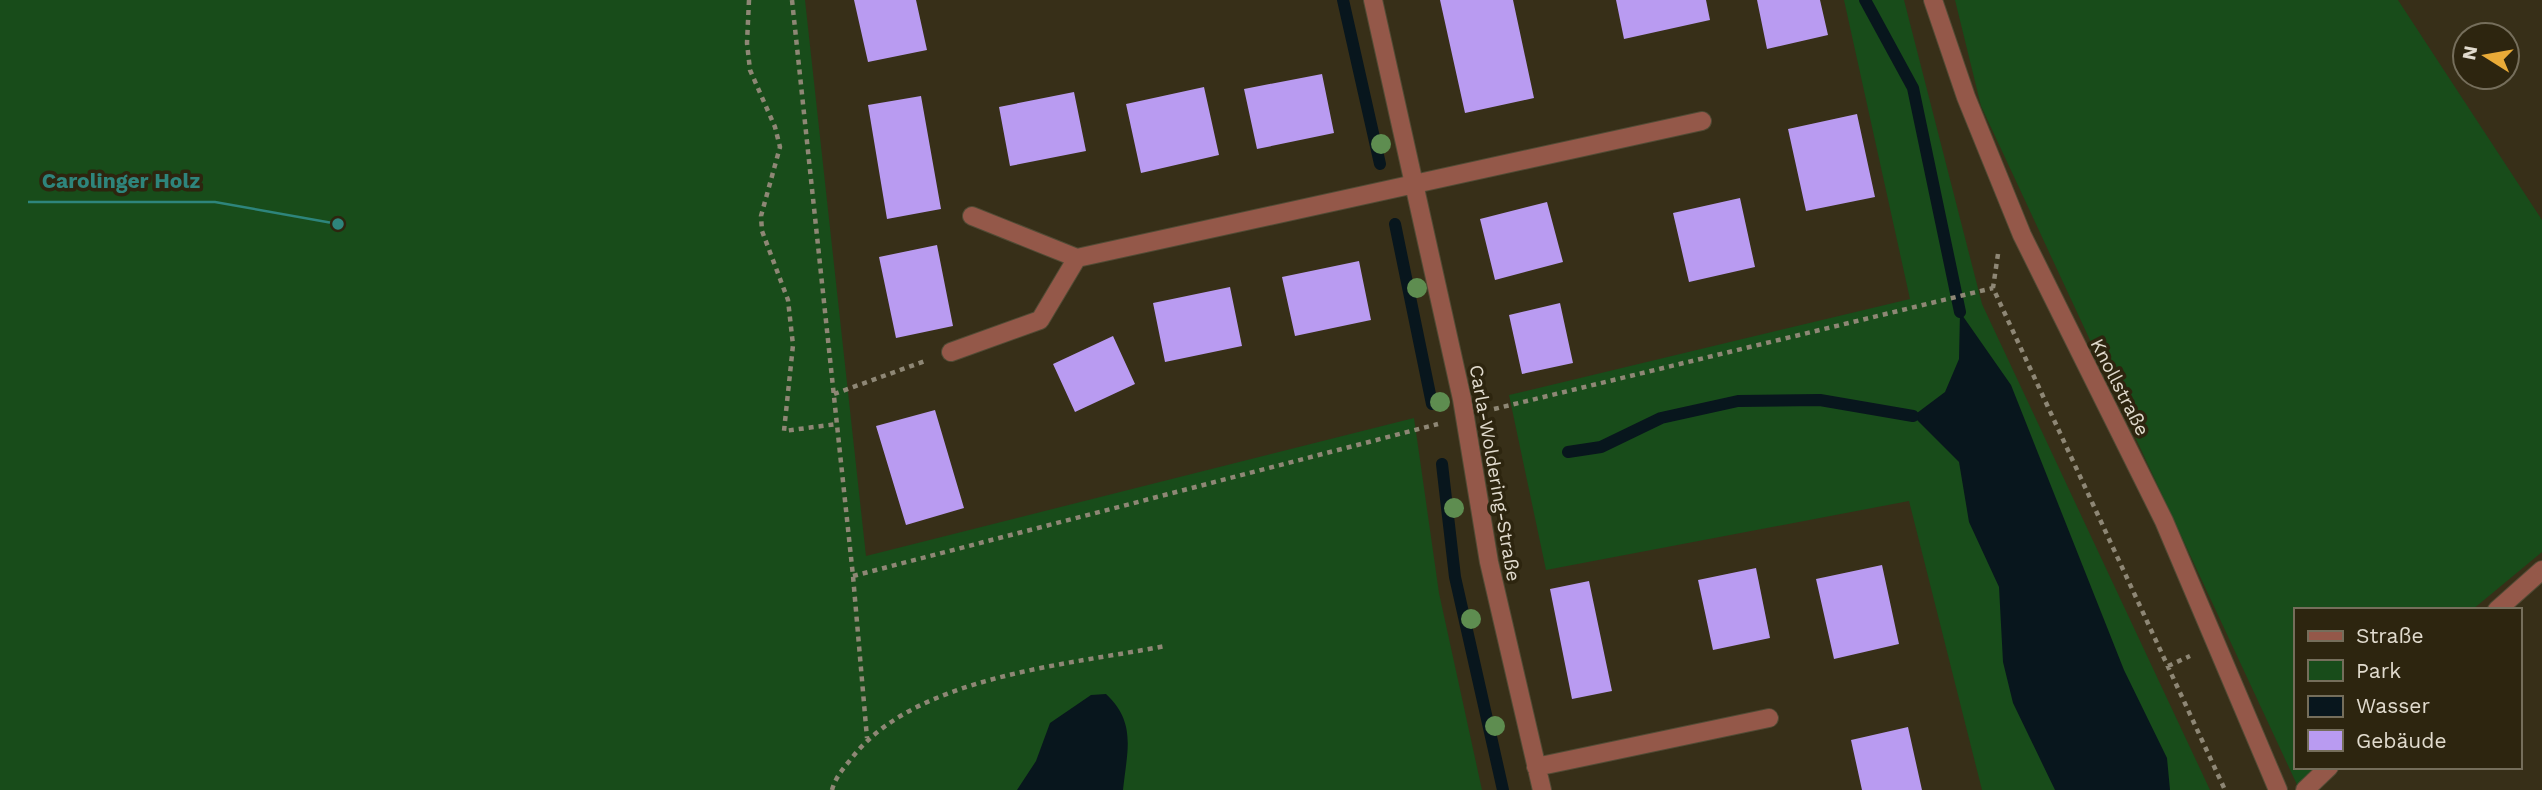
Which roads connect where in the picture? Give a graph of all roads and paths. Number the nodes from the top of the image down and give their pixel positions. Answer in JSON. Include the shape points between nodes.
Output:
{"nodes":[{"id":1,"x":749,"y":0,"type":"edge"},
{"id":2,"x":792,"y":0,"type":"edge"},
{"id":3,"x":1373,"y":0,"type":"edge"},
{"id":4,"x":1933,"y":0,"type":"edge"},
{"id":5,"x":1702,"y":121,"type":"dead end"},
{"id":6,"x":1415,"y":186,"type":"junction"},
{"id":7,"x":972,"y":216,"type":"dead end"},
{"id":8,"x":2022,"y":235,"type":"junction"},
{"id":9,"x":1077,"y":258,"type":"junction"},
{"id":10,"x":1993,"y":288,"type":"junction"},
{"id":11,"x":951,"y":352,"type":"joint"},
{"id":12,"x":834,"y":394,"type":"junction"},
{"id":13,"x":1465,"y":417,"type":"junction"},
{"id":14,"x":836,"y":424,"type":"junction"},
{"id":15,"x":2542,"y":569,"type":"edge"},
{"id":16,"x":853,"y":576,"type":"junction"},
{"id":17,"x":2499,"y":608,"type":"edge"},
{"id":18,"x":1165,"y":646,"type":"dead end"},
{"id":19,"x":1769,"y":719,"type":"dead end"},
{"id":20,"x":866,"y":738,"type":"junction"},
{"id":21,"x":1536,"y":768,"type":"junction"},
{"id":22,"x":2327,"y":769,"type":"edge"},
{"id":23,"x":832,"y":790,"type":"edge"},
{"id":24,"x":1542,"y":790,"type":"edge"},
{"id":25,"x":2225,"y":790,"type":"edge"},
{"id":26,"x":2278,"y":790,"type":"edge"},
{"id":27,"x":2305,"y":790,"type":"edge"}],
"edges":[{"from":1,"to":14,"type":"path","via":[[750,70],[780,148],[761,216],[762,231],[788,300],[793,345],[784,431]]},
{"from":2,"to":12,"type":"path"},
{"from":3,"to":6,"type":"street","name":"Carla-Woldering-Straße"},
{"from":4,"to":8,"type":"street","name":"Knollstraße"},
{"from":5,"to":6,"type":"street"},
{"from":6,"to":9,"type":"street"},
{"from":6,"to":13,"type":"street","name":"Carla-Woldering-Straße"},
{"from":7,"to":9,"type":"street"},
{"from":8,"to":10,"type":"path","via":[[1998,251]]},
{"from":8,"to":26,"type":"street","name":"Knollstraße","via":[[2164,521]]},
{"from":9,"to":11,"type":"street","via":[[1040,320]]},
{"from":10,"to":13,"type":"path"},
{"from":10,"to":25,"type":"path"},
{"from":11,"to":12,"type":"path"},
{"from":12,"to":14,"type":"path"},
{"from":13,"to":16,"type":"path"},
{"from":13,"to":21,"type":"street","name":"Carla-Woldering-Straße","via":[[1489,562]]},
{"from":14,"to":16,"type":"path"},
{"from":15,"to":17,"type":"street"},
{"from":16,"to":20,"type":"path"},
{"from":18,"to":20,"type":"path","via":[[970,684],[916,706]]},
{"from":19,"to":21,"type":"street"},
{"from":20,"to":23,"type":"path"},
{"from":21,"to":24,"type":"street","name":"Carla-Woldering-Straße"},
{"from":22,"to":27,"type":"street"}]}
